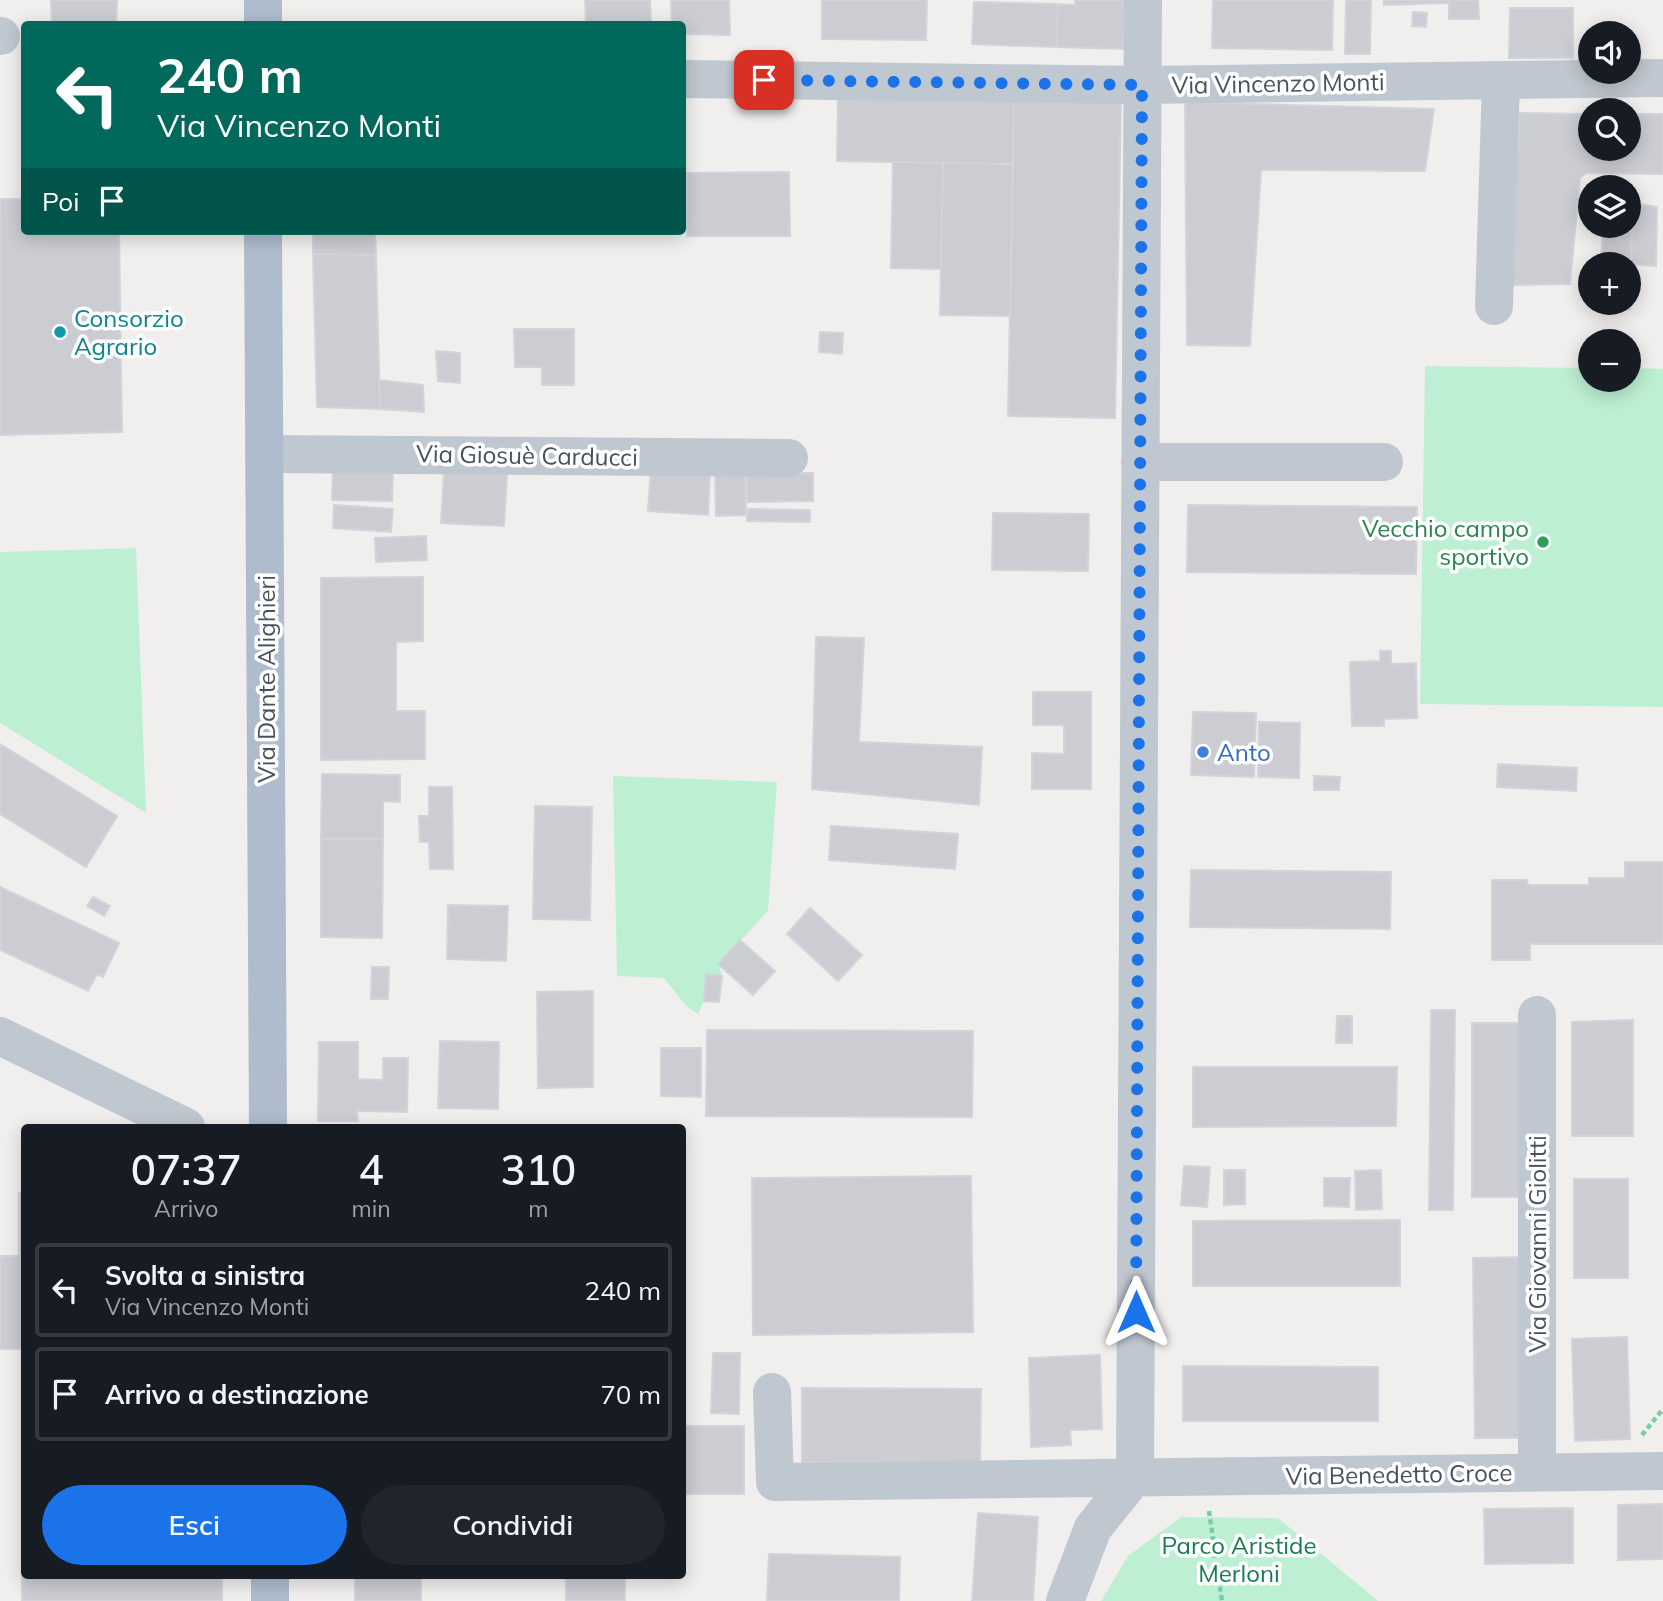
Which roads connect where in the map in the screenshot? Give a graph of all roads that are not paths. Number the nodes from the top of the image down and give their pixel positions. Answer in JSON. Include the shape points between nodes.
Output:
{"nodes":[{"id":1,"x":263,"y":0,"type":"edge"},
{"id":2,"x":1143,"y":0,"type":"edge"},
{"id":3,"x":263,"y":21,"type":"edge"},
{"id":4,"x":1663,"y":78,"type":"edge"},
{"id":5,"x":686,"y":79,"type":"edge"},
{"id":6,"x":1501,"y":80,"type":"junction"},
{"id":7,"x":1142,"y":85,"type":"junction"},
{"id":8,"x":263,"y":235,"type":"edge"},
{"id":9,"x":1494,"y":306,"type":"dead end"},
{"id":10,"x":264,"y":454,"type":"junction"},
{"id":11,"x":789,"y":458,"type":"dead end"},
{"id":12,"x":1384,"y":462,"type":"dead end"},
{"id":13,"x":1140,"y":463,"type":"junction"},
{"id":14,"x":1537,"y":1015,"type":"dead end"},
{"id":15,"x":3,"y":1045,"type":"edge"},
{"id":16,"x":179,"y":1124,"type":"edge"},
{"id":17,"x":268,"y":1124,"type":"edge"},
{"id":18,"x":772,"y":1392,"type":"dead end"},
{"id":19,"x":1663,"y":1471,"type":"edge"},
{"id":20,"x":1537,"y":1472,"type":"junction"},
{"id":21,"x":1135,"y":1476,"type":"junction"},
{"id":22,"x":270,"y":1579,"type":"edge"},
{"id":23,"x":270,"y":1601,"type":"edge"},
{"id":24,"x":1065,"y":1601,"type":"edge"}],
"edges":[{"from":1,"to":3,"type":"main road"},
{"from":2,"to":7,"type":"street"},
{"from":4,"to":6,"type":"street","name":"Via Vincenzo Monti"},
{"from":5,"to":7,"type":"street","name":"Via Vincenzo Monti"},
{"from":6,"to":7,"type":"street","name":"Via Vincenzo Monti"},
{"from":6,"to":9,"type":"street"},
{"from":7,"to":13,"type":"street"},
{"from":8,"to":10,"type":"main road","name":"Via Dante Alighieri"},
{"from":10,"to":11,"type":"street","name":"Via Giosuè Carducci"},
{"from":10,"to":17,"type":"main road","name":"Via Dante Alighieri"},
{"from":12,"to":13,"type":"street"},
{"from":13,"to":21,"type":"street"},
{"from":14,"to":20,"type":"street","name":"Via Giovanni Giolitti"},
{"from":15,"to":16,"type":"street"},
{"from":18,"to":21,"type":"street","name":"Via Benedetto Croce","via":[[775,1482]]},
{"from":19,"to":20,"type":"street","name":"Via Benedetto Croce"},
{"from":20,"to":21,"type":"street","name":"Via Benedetto Croce"},
{"from":21,"to":24,"type":"street","via":[[1094,1528]]},
{"from":22,"to":23,"type":"main road"}]}
